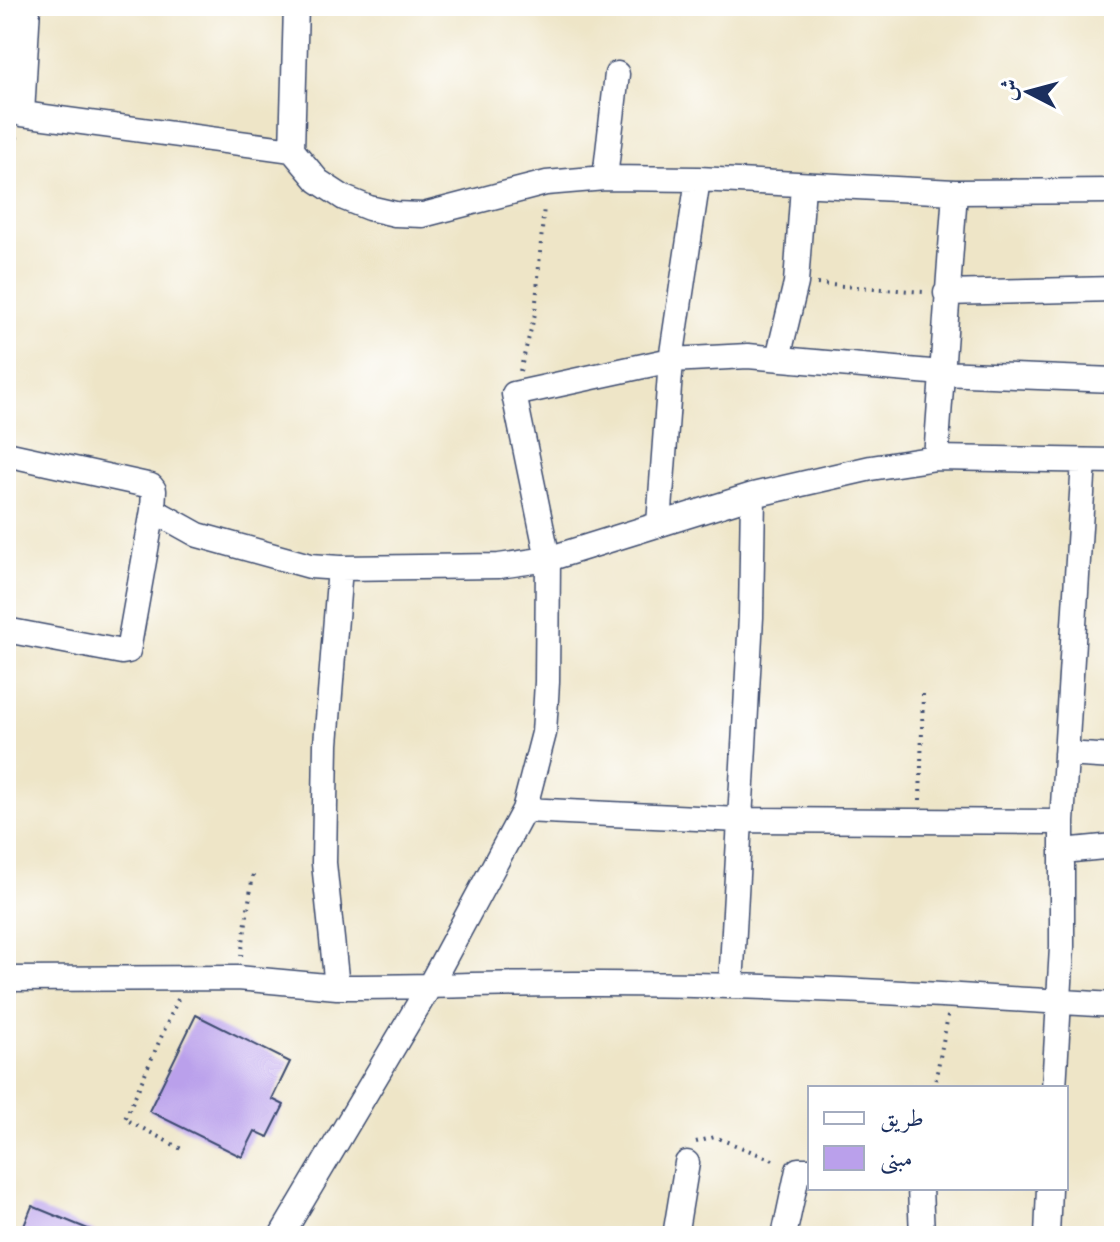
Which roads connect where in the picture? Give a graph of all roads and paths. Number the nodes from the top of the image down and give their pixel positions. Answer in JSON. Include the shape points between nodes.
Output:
{"nodes":[{"id":1,"x":28,"y":6,"type":"edge"},
{"id":2,"x":296,"y":6,"type":"edge"},
{"id":3,"x":617,"y":74,"type":"dead end"},
{"id":4,"x":292,"y":150,"type":"junction"},
{"id":5,"x":605,"y":178,"type":"junction"},
{"id":6,"x":698,"y":179,"type":"junction"},
{"id":7,"x":546,"y":183,"type":"junction"},
{"id":8,"x":803,"y":186,"type":"junction"},
{"id":9,"x":1114,"y":191,"type":"edge"},
{"id":10,"x":955,"y":192,"type":"junction"},
{"id":11,"x":796,"y":283,"type":"junction"},
{"id":12,"x":1114,"y":289,"type":"edge"},
{"id":13,"x":946,"y":293,"type":"junction"},
{"id":14,"x":778,"y":358,"type":"junction"},
{"id":15,"x":671,"y":360,"type":"junction"},
{"id":16,"x":942,"y":373,"type":"junction"},
{"id":17,"x":1114,"y":380,"type":"edge"},
{"id":18,"x":514,"y":394,"type":"junction"},
{"id":19,"x":6,"y":454,"type":"edge"},
{"id":20,"x":936,"y":458,"type":"junction"},
{"id":21,"x":1084,"y":461,"type":"junction"},
{"id":22,"x":1114,"y":461,"type":"edge"},
{"id":23,"x":753,"y":495,"type":"junction"},
{"id":24,"x":153,"y":510,"type":"junction"},
{"id":25,"x":659,"y":524,"type":"junction"},
{"id":26,"x":548,"y":559,"type":"junction"},
{"id":27,"x":340,"y":568,"type":"junction"},
{"id":28,"x":6,"y":630,"type":"edge"},
{"id":29,"x":923,"y":694,"type":"dead end"},
{"id":30,"x":1066,"y":754,"type":"junction"},
{"id":31,"x":1114,"y":757,"type":"edge"},
{"id":32,"x":524,"y":810,"type":"junction"},
{"id":33,"x":740,"y":820,"type":"junction"},
{"id":34,"x":1062,"y":822,"type":"junction"},
{"id":35,"x":919,"y":823,"type":"junction"},
{"id":36,"x":1114,"y":846,"type":"edge"},
{"id":37,"x":1063,"y":851,"type":"junction"},
{"id":38,"x":253,"y":874,"type":"dead end"},
{"id":39,"x":238,"y":978,"type":"junction"},
{"id":40,"x":6,"y":979,"type":"edge"},
{"id":41,"x":187,"y":979,"type":"junction"},
{"id":42,"x":731,"y":986,"type":"junction"},
{"id":43,"x":337,"y":987,"type":"junction"},
{"id":44,"x":429,"y":987,"type":"junction"},
{"id":45,"x":952,"y":994,"type":"junction"},
{"id":46,"x":1058,"y":1002,"type":"junction"},
{"id":47,"x":1114,"y":1005,"type":"edge"},
{"id":48,"x":934,"y":1086,"type":"edge"},
{"id":49,"x":1054,"y":1086,"type":"edge"},
{"id":50,"x":185,"y":1151,"type":"dead end"},
{"id":51,"x":687,"y":1163,"type":"joint"},
{"id":52,"x":804,"y":1170,"type":"edge"},
{"id":53,"x":920,"y":1190,"type":"edge"},
{"id":54,"x":1049,"y":1190,"type":"edge"},
{"id":55,"x":281,"y":1236,"type":"edge"},
{"id":56,"x":675,"y":1236,"type":"edge"},
{"id":57,"x":784,"y":1236,"type":"edge"},
{"id":58,"x":922,"y":1236,"type":"edge"},
{"id":59,"x":1047,"y":1236,"type":"edge"}],
"edges":[{"from":1,"to":4,"type":"street","via":[[22,114]]},
{"from":2,"to":4,"type":"street"},
{"from":3,"to":5,"type":"street"},
{"from":4,"to":7,"type":"street","via":[[318,181],[344,198],[395,214],[423,215]]},
{"from":5,"to":6,"type":"street"},
{"from":5,"to":7,"type":"street"},
{"from":6,"to":8,"type":"street"},
{"from":6,"to":15,"type":"street"},
{"from":7,"to":18,"type":"path","via":[[535,314]]},
{"from":8,"to":10,"type":"street"},
{"from":8,"to":11,"type":"street"},
{"from":9,"to":10,"type":"street"},
{"from":10,"to":13,"type":"street"},
{"from":11,"to":13,"type":"path"},
{"from":11,"to":14,"type":"street"},
{"from":12,"to":13,"type":"street"},
{"from":13,"to":16,"type":"street"},
{"from":14,"to":15,"type":"street"},
{"from":14,"to":16,"type":"street"},
{"from":15,"to":18,"type":"street"},
{"from":15,"to":25,"type":"street"},
{"from":16,"to":17,"type":"street"},
{"from":16,"to":20,"type":"street"},
{"from":18,"to":26,"type":"street"},
{"from":19,"to":24,"type":"street","via":[[147,485],[154,490]]},
{"from":20,"to":21,"type":"street"},
{"from":20,"to":23,"type":"street"},
{"from":21,"to":22,"type":"street"},
{"from":21,"to":30,"type":"street"},
{"from":23,"to":25,"type":"street"},
{"from":23,"to":33,"type":"street"},
{"from":24,"to":27,"type":"street","via":[[198,535],[310,566]]},
{"from":24,"to":28,"type":"street","via":[[128,651]]},
{"from":25,"to":26,"type":"street"},
{"from":26,"to":27,"type":"street","via":[[499,566]]},
{"from":26,"to":32,"type":"street","via":[[544,733]]},
{"from":27,"to":43,"type":"street","via":[[326,744],[324,863]]},
{"from":29,"to":35,"type":"path"},
{"from":30,"to":31,"type":"street"},
{"from":30,"to":34,"type":"street"},
{"from":32,"to":33,"type":"street"},
{"from":32,"to":44,"type":"street"},
{"from":33,"to":35,"type":"street"},
{"from":33,"to":42,"type":"street"},
{"from":34,"to":35,"type":"street"},
{"from":34,"to":37,"type":"street"},
{"from":36,"to":37,"type":"street"},
{"from":37,"to":46,"type":"street"},
{"from":38,"to":39,"type":"path"},
{"from":39,"to":41,"type":"street"},
{"from":39,"to":43,"type":"street"},
{"from":40,"to":41,"type":"street"},
{"from":41,"to":50,"type":"path","via":[[125,1119]]},
{"from":42,"to":44,"type":"street"},
{"from":42,"to":45,"type":"street"},
{"from":43,"to":44,"type":"street"},
{"from":44,"to":55,"type":"street"},
{"from":45,"to":46,"type":"street"},
{"from":45,"to":48,"type":"path"},
{"from":46,"to":47,"type":"street"},
{"from":46,"to":49,"type":"street"},
{"from":51,"to":52,"type":"path","via":[[690,1143],[715,1137]]},
{"from":51,"to":56,"type":"street"},
{"from":52,"to":57,"type":"street"},
{"from":53,"to":58,"type":"street"},
{"from":54,"to":59,"type":"street"}]}
